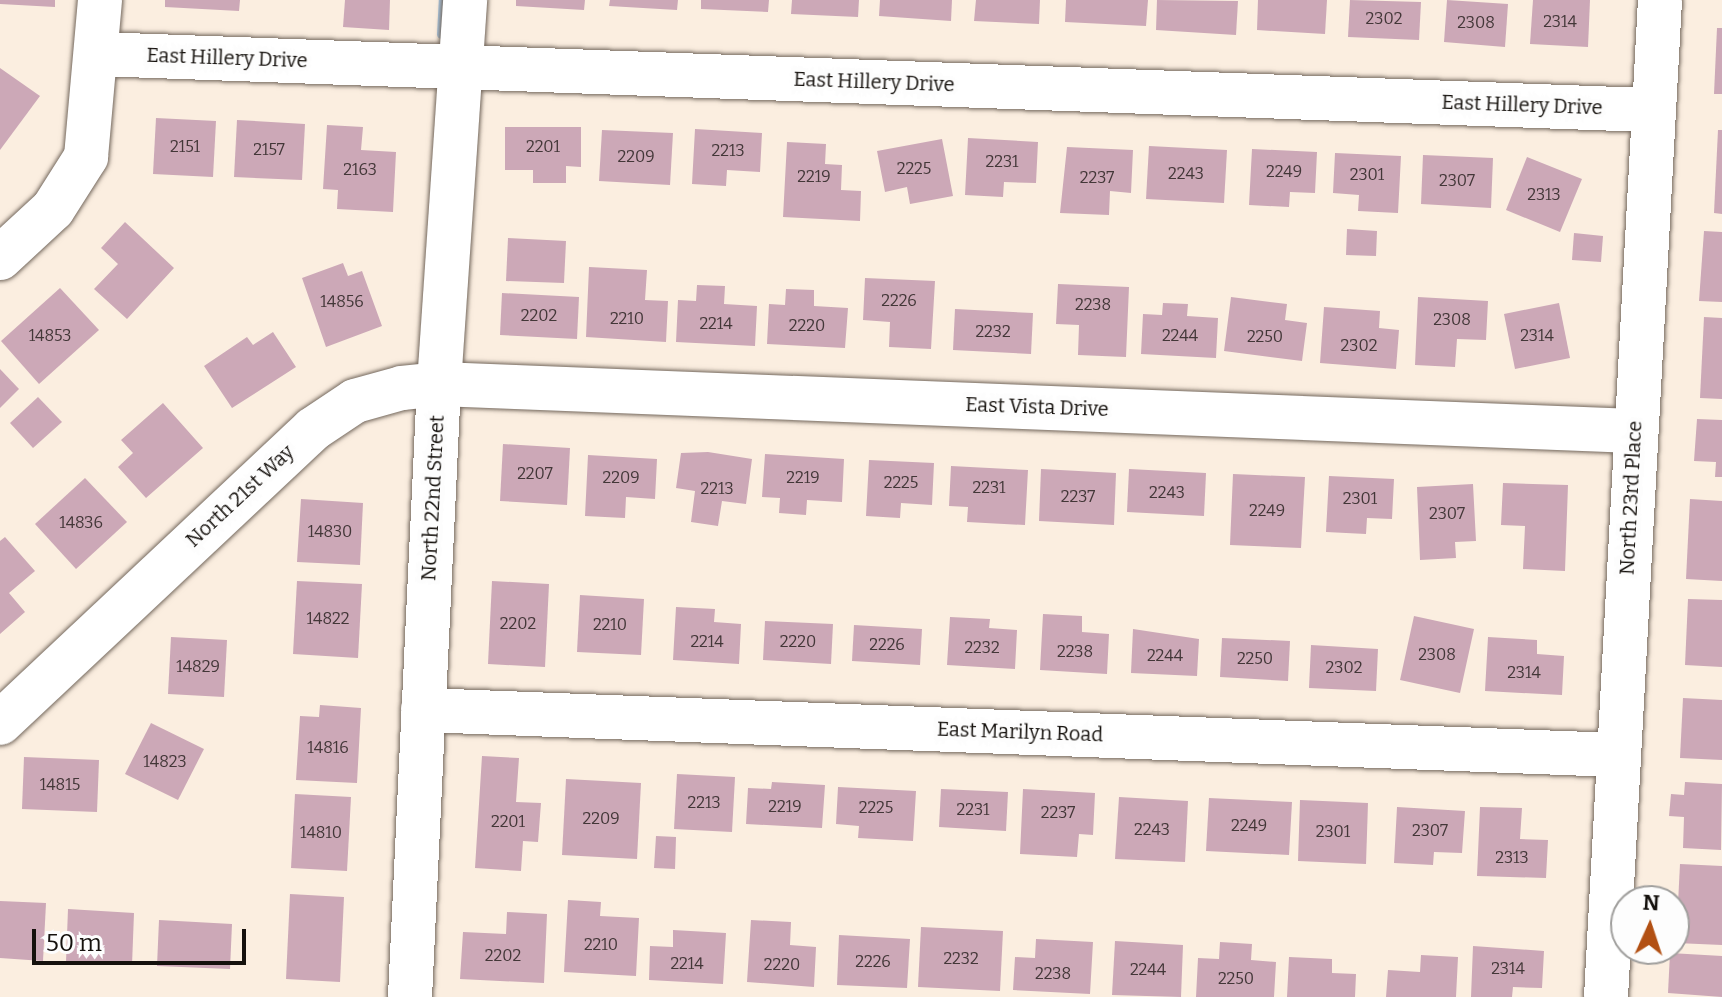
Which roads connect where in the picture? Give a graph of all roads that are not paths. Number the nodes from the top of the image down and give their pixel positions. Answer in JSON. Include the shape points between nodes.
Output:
{"nodes":[{"id":1,"x":100,"y":0,"type":"edge"},
{"id":2,"x":465,"y":0,"type":"edge"},
{"id":3,"x":1660,"y":0,"type":"edge"},
{"id":4,"x":98,"y":54,"type":"junction"},
{"id":5,"x":462,"y":67,"type":"junction"},
{"id":6,"x":1651,"y":110,"type":"junction"},
{"id":7,"x":0,"y":258,"type":"edge"},
{"id":8,"x":439,"y":384,"type":"junction"},
{"id":9,"x":1634,"y":431,"type":"junction"},
{"id":10,"x":423,"y":710,"type":"junction"},
{"id":11,"x":0,"y":723,"type":"edge"},
{"id":12,"x":1618,"y":755,"type":"junction"},
{"id":13,"x":410,"y":997,"type":"edge"},
{"id":14,"x":1606,"y":997,"type":"edge"}],
"edges":[{"from":1,"to":4,"type":"street"},
{"from":2,"to":5,"type":"street","name":"North 22nd Street"},
{"from":3,"to":6,"type":"street","name":"North 23rd Place"},
{"from":4,"to":5,"type":"street","name":"East Hillery Drive"},
{"from":4,"to":7,"type":"street","via":[[86,157],[53,209]]},
{"from":5,"to":6,"type":"street","name":"East Hillery Drive"},
{"from":5,"to":8,"type":"street","name":"North 22nd Street"},
{"from":6,"to":9,"type":"street","name":"North 23rd Place"},
{"from":8,"to":9,"type":"street","name":"East Vista Drive"},
{"from":8,"to":10,"type":"street","name":"North 22nd Street"},
{"from":8,"to":11,"type":"street","name":"North 21st Way","via":[[355,401],[313,429],[80,668]]},
{"from":9,"to":12,"type":"street","name":"North 23rd Place"},
{"from":10,"to":12,"type":"street","name":"East Marilyn Road"},
{"from":10,"to":13,"type":"street","name":"North 22nd Street"},
{"from":12,"to":14,"type":"street","name":"North 23rd Place"}]}
